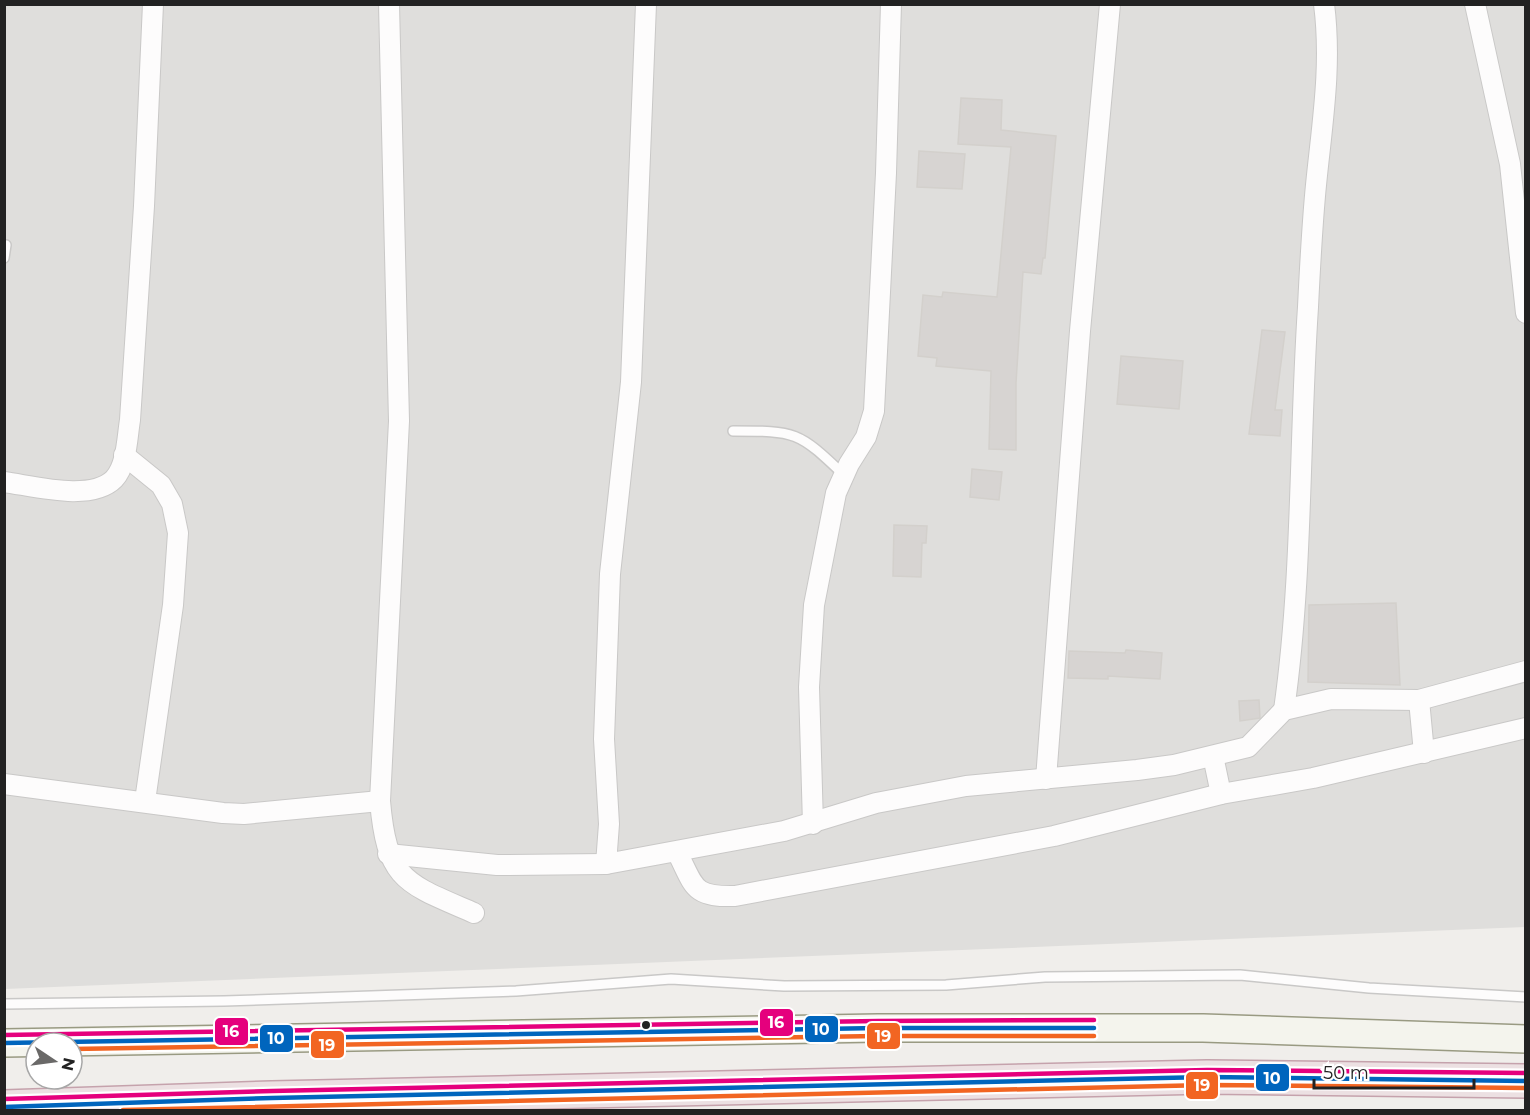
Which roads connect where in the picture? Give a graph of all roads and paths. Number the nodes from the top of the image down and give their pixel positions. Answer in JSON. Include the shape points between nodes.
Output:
{"nodes":[{"id":1,"x":153,"y":4,"type":"edge"},
{"id":2,"x":389,"y":4,"type":"edge"},
{"id":3,"x":646,"y":4,"type":"edge"},
{"id":4,"x":891,"y":4,"type":"edge"},
{"id":5,"x":1110,"y":4,"type":"edge"},
{"id":6,"x":1324,"y":4,"type":"edge"},
{"id":7,"x":1475,"y":4,"type":"edge"},
{"id":8,"x":6,"y":244,"type":"edge"},
{"id":9,"x":4,"y":258,"type":"edge"},
{"id":10,"x":1526,"y":313,"type":"edge"},
{"id":11,"x":733,"y":431,"type":"dead end"},
{"id":12,"x":124,"y":455,"type":"junction"},
{"id":13,"x":844,"y":475,"type":"junction"},
{"id":14,"x":4,"y":482,"type":"edge"},
{"id":15,"x":1526,"y":671,"type":"edge"},
{"id":16,"x":1419,"y":700,"type":"junction"},
{"id":17,"x":1284,"y":710,"type":"junction"},
{"id":18,"x":1526,"y":728,"type":"edge"},
{"id":19,"x":1424,"y":753,"type":"junction"},
{"id":20,"x":1213,"y":756,"type":"junction"},
{"id":21,"x":1046,"y":778,"type":"junction"},
{"id":22,"x":4,"y":784,"type":"edge"},
{"id":23,"x":1221,"y":794,"type":"junction"},
{"id":24,"x":145,"y":801,"type":"junction"},
{"id":25,"x":380,"y":801,"type":"junction"},
{"id":26,"x":813,"y":824,"type":"junction"},
{"id":27,"x":677,"y":852,"type":"junction"},
{"id":28,"x":388,"y":854,"type":"junction"},
{"id":29,"x":606,"y":864,"type":"junction"},
{"id":30,"x":474,"y":913,"type":"dead end"},
{"id":31,"x":1526,"y":997,"type":"edge"},
{"id":32,"x":4,"y":1004,"type":"edge"},
{"id":33,"x":1526,"y":1039,"type":"edge"},
{"id":34,"x":4,"y":1043,"type":"edge"},
{"id":35,"x":1526,"y":1081,"type":"edge"},
{"id":36,"x":4,"y":1107,"type":"edge"}],
"edges":[{"from":1,"to":12,"type":"street","via":[[142,242],[130,420]]},
{"from":2,"to":25,"type":"street","via":[[399,421]]},
{"from":3,"to":29,"type":"street","via":[[631,382],[610,574],[604,739],[609,824]]},
{"from":4,"to":13,"type":"street","via":[[874,411],[866,437]]},
{"from":5,"to":21,"type":"street"},
{"from":6,"to":17,"type":"street","via":[[1329,74],[1307,311],[1294,639]]},
{"from":7,"to":10,"type":"street","via":[[1510,164]]},
{"from":8,"to":9,"type":"lane"},
{"from":11,"to":13,"type":"lane","via":[[782,431],[795,435],[815,447]]},
{"from":12,"to":14,"type":"street","via":[[114,478],[97,490],[78,492]]},
{"from":12,"to":24,"type":"street","via":[[161,485],[172,504],[178,533],[173,604]]},
{"from":13,"to":26,"type":"street","via":[[833,504],[814,605],[809,687]]},
{"from":15,"to":16,"type":"street"},
{"from":16,"to":17,"type":"street","via":[[1331,699]]},
{"from":16,"to":19,"type":"street"},
{"from":17,"to":20,"type":"street","via":[[1248,747]]},
{"from":18,"to":19,"type":"street"},
{"from":19,"to":23,"type":"street"},
{"from":20,"to":21,"type":"street","via":[[1137,770]]},
{"from":20,"to":23,"type":"street"},
{"from":21,"to":26,"type":"street","via":[[966,786],[876,803]]},
{"from":22,"to":24,"type":"street"},
{"from":23,"to":27,"type":"street","via":[[1054,836],[735,896],[708,896],[695,888]]},
{"from":24,"to":25,"type":"street","via":[[244,814]]},
{"from":25,"to":28,"type":"street"},
{"from":26,"to":27,"type":"street"},
{"from":27,"to":29,"type":"street"},
{"from":28,"to":29,"type":"street","via":[[496,864]]},
{"from":28,"to":30,"type":"street","via":[[400,873],[422,891]]},
{"from":31,"to":32,"type":"lane","via":[[1369,988],[1240,975],[1045,977],[946,985],[784,986],[671,979],[504,992]]},
{"from":33,"to":34,"type":"main road","via":[[1203,1028],[1006,1028]]},
{"from":35,"to":36,"type":"highway","via":[[1207,1077]]}]}
